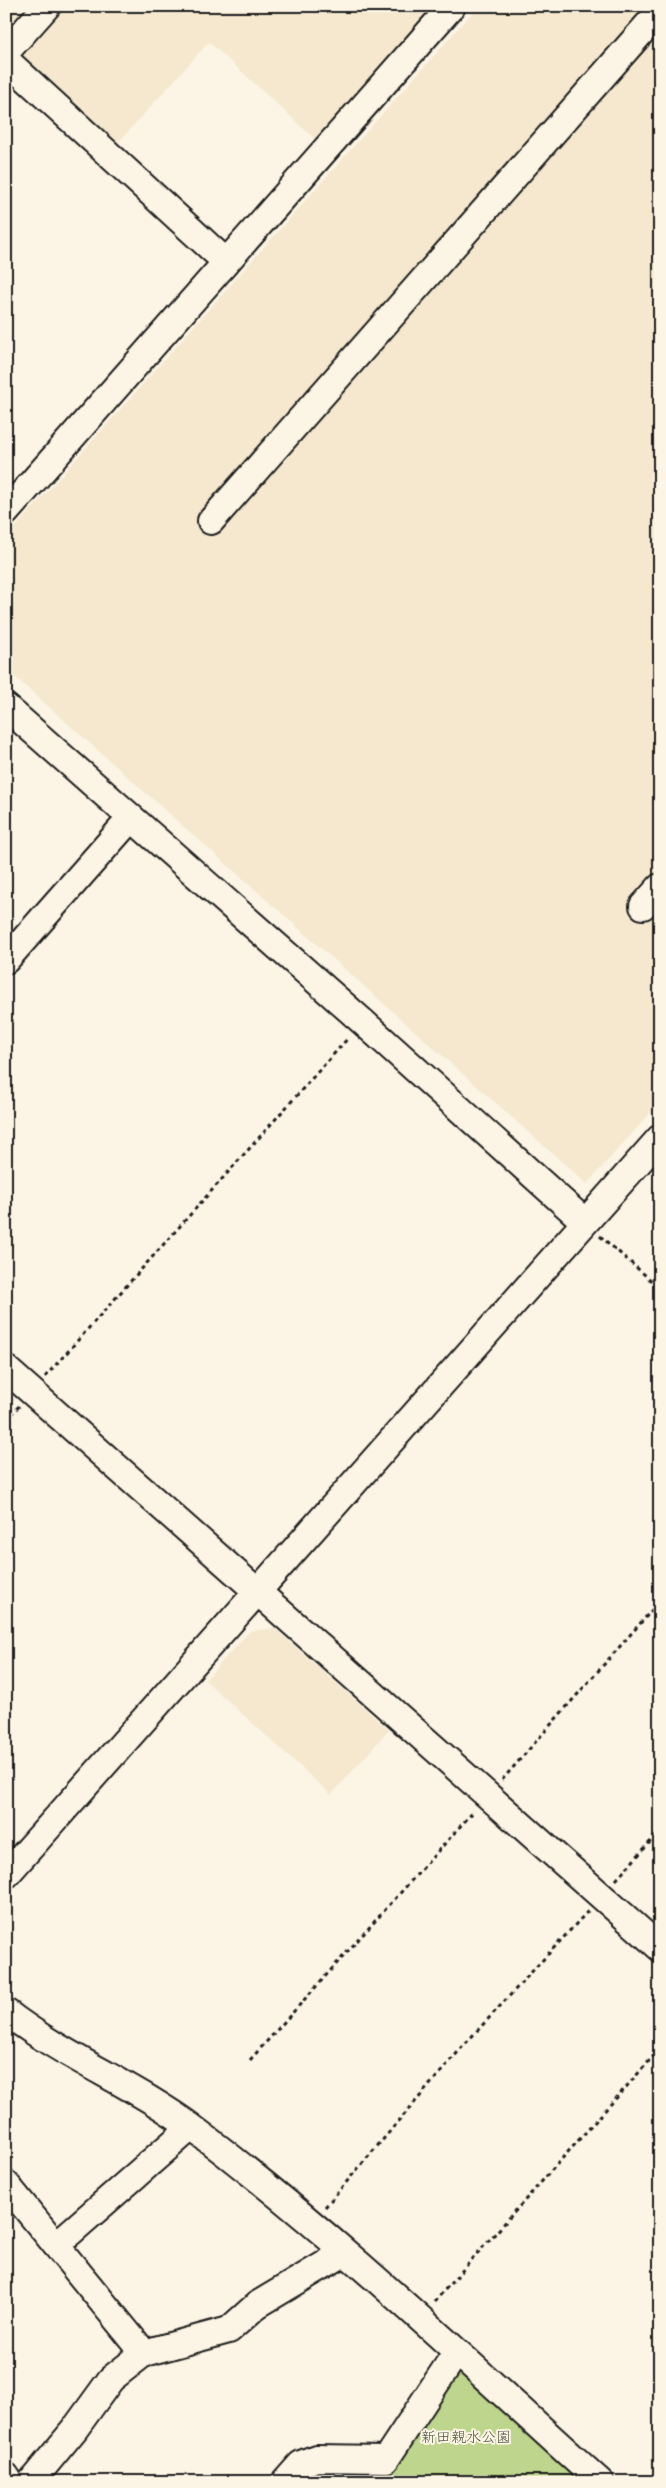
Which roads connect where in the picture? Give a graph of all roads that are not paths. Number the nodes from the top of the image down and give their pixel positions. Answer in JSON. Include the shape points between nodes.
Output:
{"nodes":[{"id":1,"x":47,"y":6,"type":"edge"},
{"id":2,"x":452,"y":6,"type":"edge"},
{"id":3,"x":660,"y":11,"type":"edge"},
{"id":4,"x":6,"y":52,"type":"edge"},
{"id":5,"x":6,"y":60,"type":"edge"},
{"id":6,"x":226,"y":262,"type":"junction"},
{"id":7,"x":6,"y":512,"type":"edge"},
{"id":8,"x":211,"y":521,"type":"dead end"},
{"id":9,"x":6,"y":708,"type":"edge"},
{"id":10,"x":131,"y":818,"type":"junction"},
{"id":11,"x":6,"y":960,"type":"edge"},
{"id":12,"x":660,"y":1138,"type":"edge"},
{"id":13,"x":585,"y":1222,"type":"junction"},
{"id":14,"x":6,"y":1369,"type":"edge"},
{"id":15,"x":258,"y":1593,"type":"junction"},
{"id":16,"x":6,"y":1875,"type":"edge"},
{"id":17,"x":660,"y":1948,"type":"edge"},
{"id":18,"x":6,"y":2012,"type":"edge"},
{"id":19,"x":191,"y":2127,"type":"junction"},
{"id":20,"x":6,"y":2184,"type":"edge"},
{"id":21,"x":56,"y":2245,"type":"junction"},
{"id":22,"x":344,"y":2253,"type":"junction"},
{"id":23,"x":144,"y":2352,"type":"junction"},
{"id":24,"x":456,"y":2353,"type":"junction"},
{"id":25,"x":6,"y":2476,"type":"edge"},
{"id":26,"x":10,"y":2482,"type":"edge"},
{"id":27,"x":30,"y":2482,"type":"edge"},
{"id":28,"x":285,"y":2482,"type":"edge"},
{"id":29,"x":600,"y":2482,"type":"edge"}],
"edges":[{"from":1,"to":4,"type":"street"},
{"from":2,"to":6,"type":"street"},
{"from":3,"to":8,"type":"street"},
{"from":5,"to":6,"type":"street"},
{"from":6,"to":7,"type":"street"},
{"from":9,"to":10,"type":"street"},
{"from":10,"to":11,"type":"street"},
{"from":10,"to":13,"type":"street"},
{"from":12,"to":13,"type":"street"},
{"from":13,"to":15,"type":"street"},
{"from":14,"to":15,"type":"street"},
{"from":15,"to":16,"type":"street"},
{"from":15,"to":17,"type":"street"},
{"from":18,"to":19,"type":"street","via":[[144,2094]]},
{"from":19,"to":21,"type":"street"},
{"from":19,"to":22,"type":"street","via":[[311,2222]]},
{"from":20,"to":21,"type":"street"},
{"from":21,"to":23,"type":"street"},
{"from":22,"to":23,"type":"street","via":[[257,2305],[228,2330]]},
{"from":22,"to":24,"type":"street"},
{"from":23,"to":27,"type":"street","via":[[111,2379]]},
{"from":24,"to":28,"type":"street","via":[[386,2459],[316,2458],[301,2464]]},
{"from":24,"to":29,"type":"street"},
{"from":25,"to":26,"type":"street"}]}
